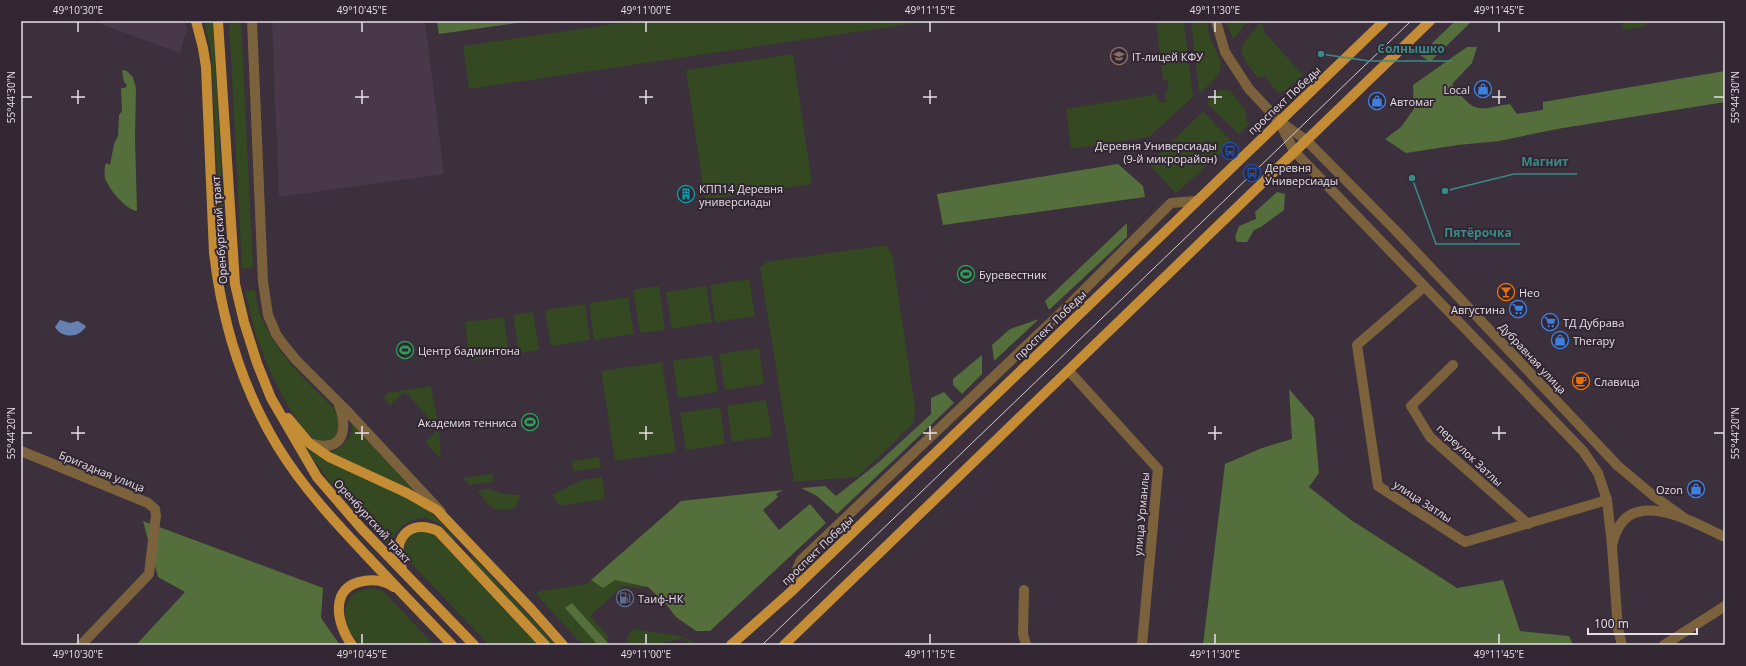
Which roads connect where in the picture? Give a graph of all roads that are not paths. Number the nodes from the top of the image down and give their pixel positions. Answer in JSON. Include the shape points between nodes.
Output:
{"nodes":[{"id":1,"x":196,"y":21,"type":"edge"},
{"id":2,"x":218,"y":21,"type":"edge"},
{"id":3,"x":252,"y":21,"type":"edge"},
{"id":4,"x":1216,"y":21,"type":"edge"},
{"id":5,"x":1384,"y":21,"type":"edge"},
{"id":6,"x":1430,"y":21,"type":"edge"},
{"id":7,"x":1279,"y":121,"type":"junction"},
{"id":8,"x":1306,"y":140,"type":"junction"},
{"id":9,"x":1294,"y":151,"type":"junction"},
{"id":10,"x":1196,"y":201,"type":"junction"},
{"id":11,"x":1398,"y":233,"type":"junction"},
{"id":12,"x":1385,"y":246,"type":"junction"},
{"id":13,"x":217,"y":284,"type":"junction"},
{"id":14,"x":235,"y":284,"type":"junction"},
{"id":15,"x":1424,"y":286,"type":"junction"},
{"id":16,"x":1453,"y":365,"type":"dead end"},
{"id":17,"x":1069,"y":370,"type":"junction"},
{"id":18,"x":271,"y":398,"type":"junction"},
{"id":19,"x":339,"y":403,"type":"junction"},
{"id":20,"x":309,"y":443,"type":"junction"},
{"id":21,"x":21,"y":451,"type":"edge"},
{"id":22,"x":1607,"y":500,"type":"junction"},
{"id":23,"x":445,"y":516,"type":"junction"},
{"id":24,"x":1682,"y":517,"type":"junction"},
{"id":25,"x":1528,"y":524,"type":"junction"},
{"id":26,"x":1725,"y":537,"type":"edge"},
{"id":27,"x":1612,"y":546,"type":"junction"},
{"id":28,"x":405,"y":574,"type":"junction"},
{"id":29,"x":793,"y":590,"type":"junction"},
{"id":30,"x":1024,"y":590,"type":"dead end"},
{"id":31,"x":403,"y":594,"type":"junction"},
{"id":32,"x":1724,"y":606,"type":"edge"},
{"id":33,"x":81,"y":645,"type":"edge"},
{"id":34,"x":352,"y":645,"type":"edge"},
{"id":35,"x":452,"y":645,"type":"edge"},
{"id":36,"x":474,"y":645,"type":"edge"},
{"id":37,"x":546,"y":645,"type":"edge"},
{"id":38,"x":563,"y":645,"type":"edge"},
{"id":39,"x":731,"y":645,"type":"edge"},
{"id":40,"x":784,"y":645,"type":"edge"},
{"id":41,"x":1026,"y":645,"type":"edge"},
{"id":42,"x":1142,"y":645,"type":"edge"},
{"id":43,"x":1622,"y":645,"type":"edge"},
{"id":44,"x":1664,"y":645,"type":"edge"}],
"edges":[{"from":1,"to":13,"type":"main road","name":"Оренбургский тракт","via":[[206,67]]},
{"from":2,"to":14,"type":"main road","name":"Оренбургский тракт"},
{"from":3,"to":19,"type":"street","via":[[263,293],[268,315],[276,334],[288,350]]},
{"from":4,"to":7,"type":"street","via":[[1226,52],[1236,71],[1249,90]]},
{"from":5,"to":7,"type":"main road","name":"проспект Победы"},
{"from":6,"to":8,"type":"main road"},
{"from":7,"to":8,"type":"street","name":"Дубравная улица"},
{"from":7,"to":9,"type":"street","name":"Дубравная улица"},
{"from":7,"to":10,"type":"main road","name":"проспект Победы"},
{"from":8,"to":9,"type":"main road"},
{"from":8,"to":11,"type":"street","name":"Дубравная улица"},
{"from":9,"to":12,"type":"street","name":"Дубравная улица"},
{"from":9,"to":17,"type":"main road"},
{"from":10,"to":29,"type":"main road","name":"проспект Победы"},
{"from":10,"to":29,"type":"street","via":[[1171,203],[1068,306],[801,560]]},
{"from":11,"to":12,"type":"street"},
{"from":11,"to":24,"type":"street","name":"Дубравная улица","via":[[1618,466]]},
{"from":12,"to":15,"type":"street","name":"Дубравная улица"},
{"from":13,"to":14,"type":"main road"},
{"from":13,"to":31,"type":"main road","name":"Оренбургский тракт","via":[[232,346],[258,410],[279,448],[335,522]]},
{"from":14,"to":18,"type":"main road","name":"Оренбургский тракт","via":[[244,322]]},
{"from":15,"to":22,"type":"street","name":"Дубравная улица","via":[[1583,451],[1598,473]]},
{"from":15,"to":25,"type":"street","name":"улица Затлы","via":[[1357,345],[1378,486],[1465,542]]},
{"from":16,"to":25,"type":"street","name":"переулок Затлы","via":[[1411,406],[1430,437]]},
{"from":17,"to":40,"type":"main road"},
{"from":17,"to":42,"type":"street","name":"улица Урманлы","via":[[1158,469]]},
{"from":18,"to":20,"type":"main road"},
{"from":18,"to":28,"type":"main road","name":"Оренбургский тракт","via":[[317,477]]},
{"from":19,"to":20,"type":"street","via":[[344,425],[339,440],[332,445],[324,446]]},
{"from":19,"to":23,"type":"street"},
{"from":20,"to":23,"type":"main road","via":[[341,464],[407,492]]},
{"from":21,"to":33,"type":"street","name":"Бригадная улица","via":[[148,503],[155,509],[149,574]]},
{"from":22,"to":25,"type":"street","name":"улица Затлы"},
{"from":22,"to":27,"type":"street","name":"Дубравная улица"},
{"from":23,"to":38,"type":"main road"},
{"from":24,"to":26,"type":"street","name":"Дубравная улица"},
{"from":24,"to":27,"type":"street","name":"Дубравная улица","via":[[1655,510],[1638,512],[1619,527]]},
{"from":27,"to":43,"type":"street","name":"Дубравная улица","via":[[1618,629]]},
{"from":28,"to":36,"type":"main road","name":"Оренбургский тракт"},
{"from":28,"to":37,"type":"main road","via":[[398,555],[402,537],[412,528],[431,528],[438,531]]},
{"from":29,"to":39,"type":"main road","name":"проспект Победы"},
{"from":30,"to":41,"type":"street","via":[[1023,634]]},
{"from":31,"to":34,"type":"main road","via":[[378,580],[361,581],[348,588],[340,600],[338,615],[342,630]]},
{"from":31,"to":35,"type":"main road","name":"Оренбургский тракт"},
{"from":32,"to":44,"type":"street"}]}
